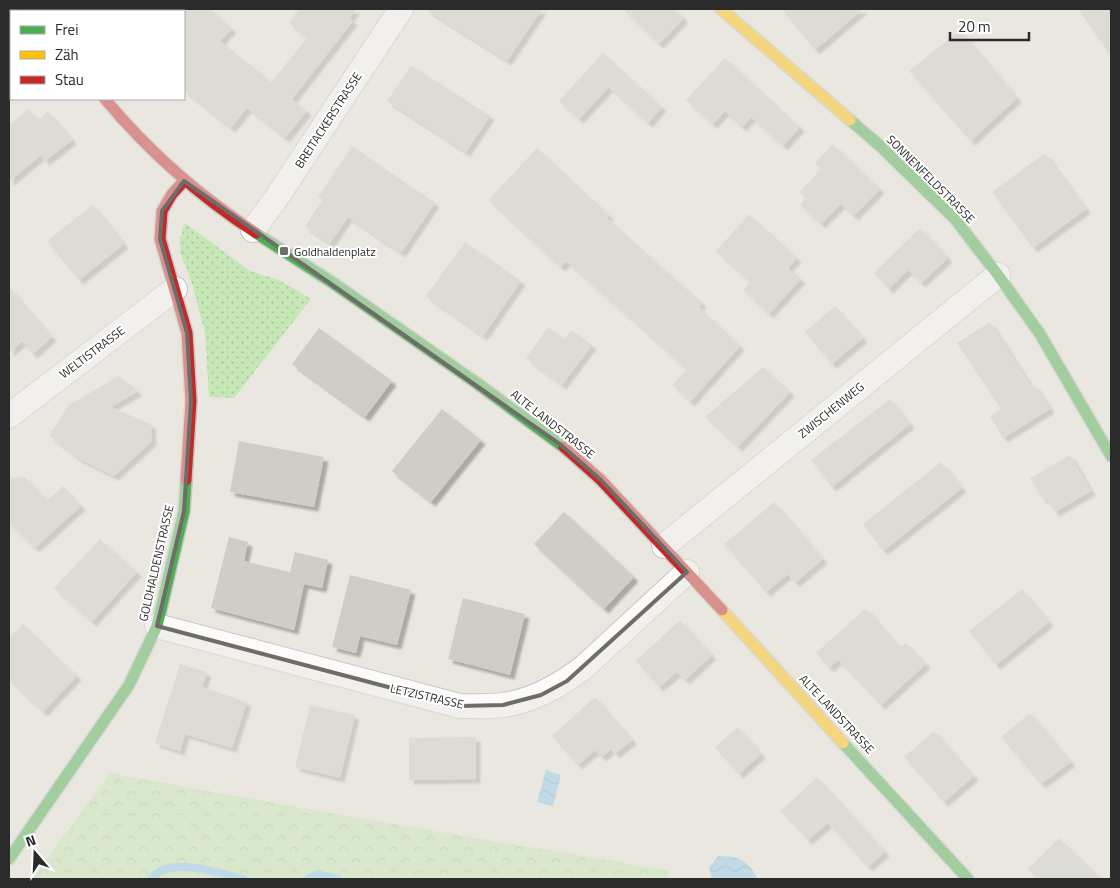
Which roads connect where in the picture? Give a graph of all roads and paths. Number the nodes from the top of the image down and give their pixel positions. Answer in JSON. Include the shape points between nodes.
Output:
{"nodes":[{"id":1,"x":401,"y":9,"type":"edge"},
{"id":2,"x":721,"y":9,"type":"edge"},
{"id":3,"x":106,"y":100,"type":"edge"},
{"id":4,"x":184,"y":181,"type":"junction"},
{"id":5,"x":254,"y":230,"type":"junction"},
{"id":6,"x":998,"y":275,"type":"junction"},
{"id":7,"x":175,"y":289,"type":"junction"},
{"id":8,"x":9,"y":416,"type":"edge"},
{"id":9,"x":1111,"y":456,"type":"edge"},
{"id":10,"x":664,"y":546,"type":"junction"},
{"id":11,"x":688,"y":572,"type":"junction"},
{"id":12,"x":157,"y":626,"type":"junction"},
{"id":13,"x":9,"y":859,"type":"edge"},
{"id":14,"x":968,"y":879,"type":"edge"}],
"edges":[{"from":1,"to":5,"type":"street","name":"BREITACKERSTRASSE"},
{"from":2,"to":6,"type":"street","name":"SONNENFELDSTRASSE","via":[[878,145],[955,220]]},
{"from":3,"to":4,"type":"street","name":"ALTE LANDSTRASSE"},
{"from":4,"to":5,"type":"street","name":"ALTE LANDSTRASSE"},
{"from":4,"to":7,"type":"street","name":"GOLDHALDENSTRASSE","via":[[162,210],[160,239]]},
{"from":5,"to":10,"type":"street","name":"ALTE LANDSTRASSE","via":[[562,445],[601,480]]},
{"from":6,"to":9,"type":"street","name":"SONNENFELDSTRASSE","via":[[1040,334]]},
{"from":6,"to":10,"type":"street","name":"ZWISCHENWEG"},
{"from":7,"to":8,"type":"street","name":"WELTISTRASSE"},
{"from":7,"to":12,"type":"street","name":"GOLDHALDENSTRASSE","via":[[187,333],[192,401],[184,511]]},
{"from":10,"to":11,"type":"street","name":"ALTE LANDSTRASSE"},
{"from":11,"to":12,"type":"street","name":"LETZISTRASSE","via":[[567,680],[542,695],[504,705],[460,706]]},
{"from":11,"to":14,"type":"street","name":"ALTE LANDSTRASSE"},
{"from":12,"to":13,"type":"street","name":"GOLDHALDENSTRASSE","via":[[129,685]]}]}
